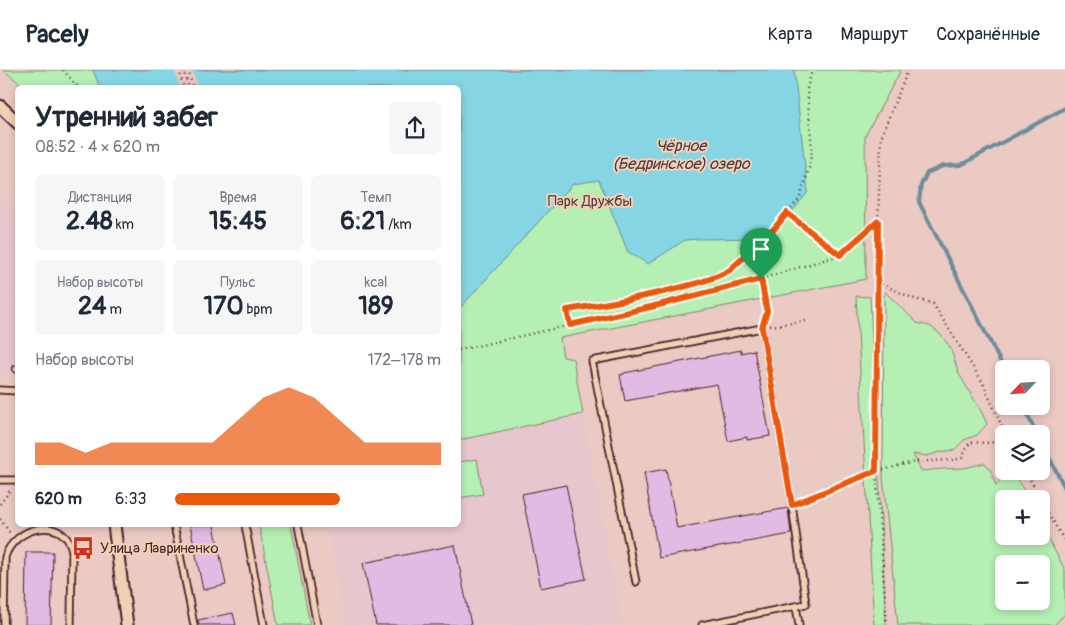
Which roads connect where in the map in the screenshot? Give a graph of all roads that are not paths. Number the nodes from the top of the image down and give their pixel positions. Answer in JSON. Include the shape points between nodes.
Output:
{"nodes":[{"id":1,"x":0,"y":106,"type":"edge"},
{"id":2,"x":15,"y":120,"type":"edge"},
{"id":3,"x":0,"y":390,"type":"edge"},
{"id":4,"x":15,"y":391,"type":"edge"},
{"id":5,"x":0,"y":480,"type":"edge"},
{"id":6,"x":15,"y":480,"type":"edge"},
{"id":7,"x":27,"y":527,"type":"edge"},
{"id":8,"x":47,"y":527,"type":"edge"},
{"id":9,"x":114,"y":527,"type":"edge"},
{"id":10,"x":174,"y":527,"type":"edge"},
{"id":11,"x":245,"y":527,"type":"edge"},
{"id":12,"x":298,"y":527,"type":"edge"},
{"id":13,"x":26,"y":532,"type":"junction"},
{"id":14,"x":636,"y":582,"type":"dead end"},
{"id":15,"x":796,"y":606,"type":"junction"},
{"id":16,"x":4,"y":625,"type":"edge"},
{"id":17,"x":71,"y":625,"type":"edge"},
{"id":18,"x":127,"y":625,"type":"edge"},
{"id":19,"x":194,"y":625,"type":"edge"},
{"id":20,"x":264,"y":625,"type":"edge"},
{"id":21,"x":317,"y":625,"type":"edge"},
{"id":22,"x":702,"y":625,"type":"edge"},
{"id":23,"x":800,"y":625,"type":"edge"}],
"edges":[{"from":1,"to":2,"type":"street"},
{"from":3,"to":4,"type":"lane"},
{"from":5,"to":6,"type":"lane"},
{"from":7,"to":13,"type":"lane"},
{"from":8,"to":13,"type":"lane"},
{"from":8,"to":17,"type":"lane","via":[[64,536],[72,550]]},
{"from":9,"to":18,"type":"street"},
{"from":10,"to":19,"type":"lane"},
{"from":11,"to":20,"type":"lane"},
{"from":12,"to":21,"type":"lane"},
{"from":13,"to":16,"type":"lane","via":[[10,546],[6,557]]},
{"from":14,"to":15,"type":"lane","via":[[592,361],[762,328],[806,604]]},
{"from":15,"to":22,"type":"lane"},
{"from":15,"to":23,"type":"lane"}]}
